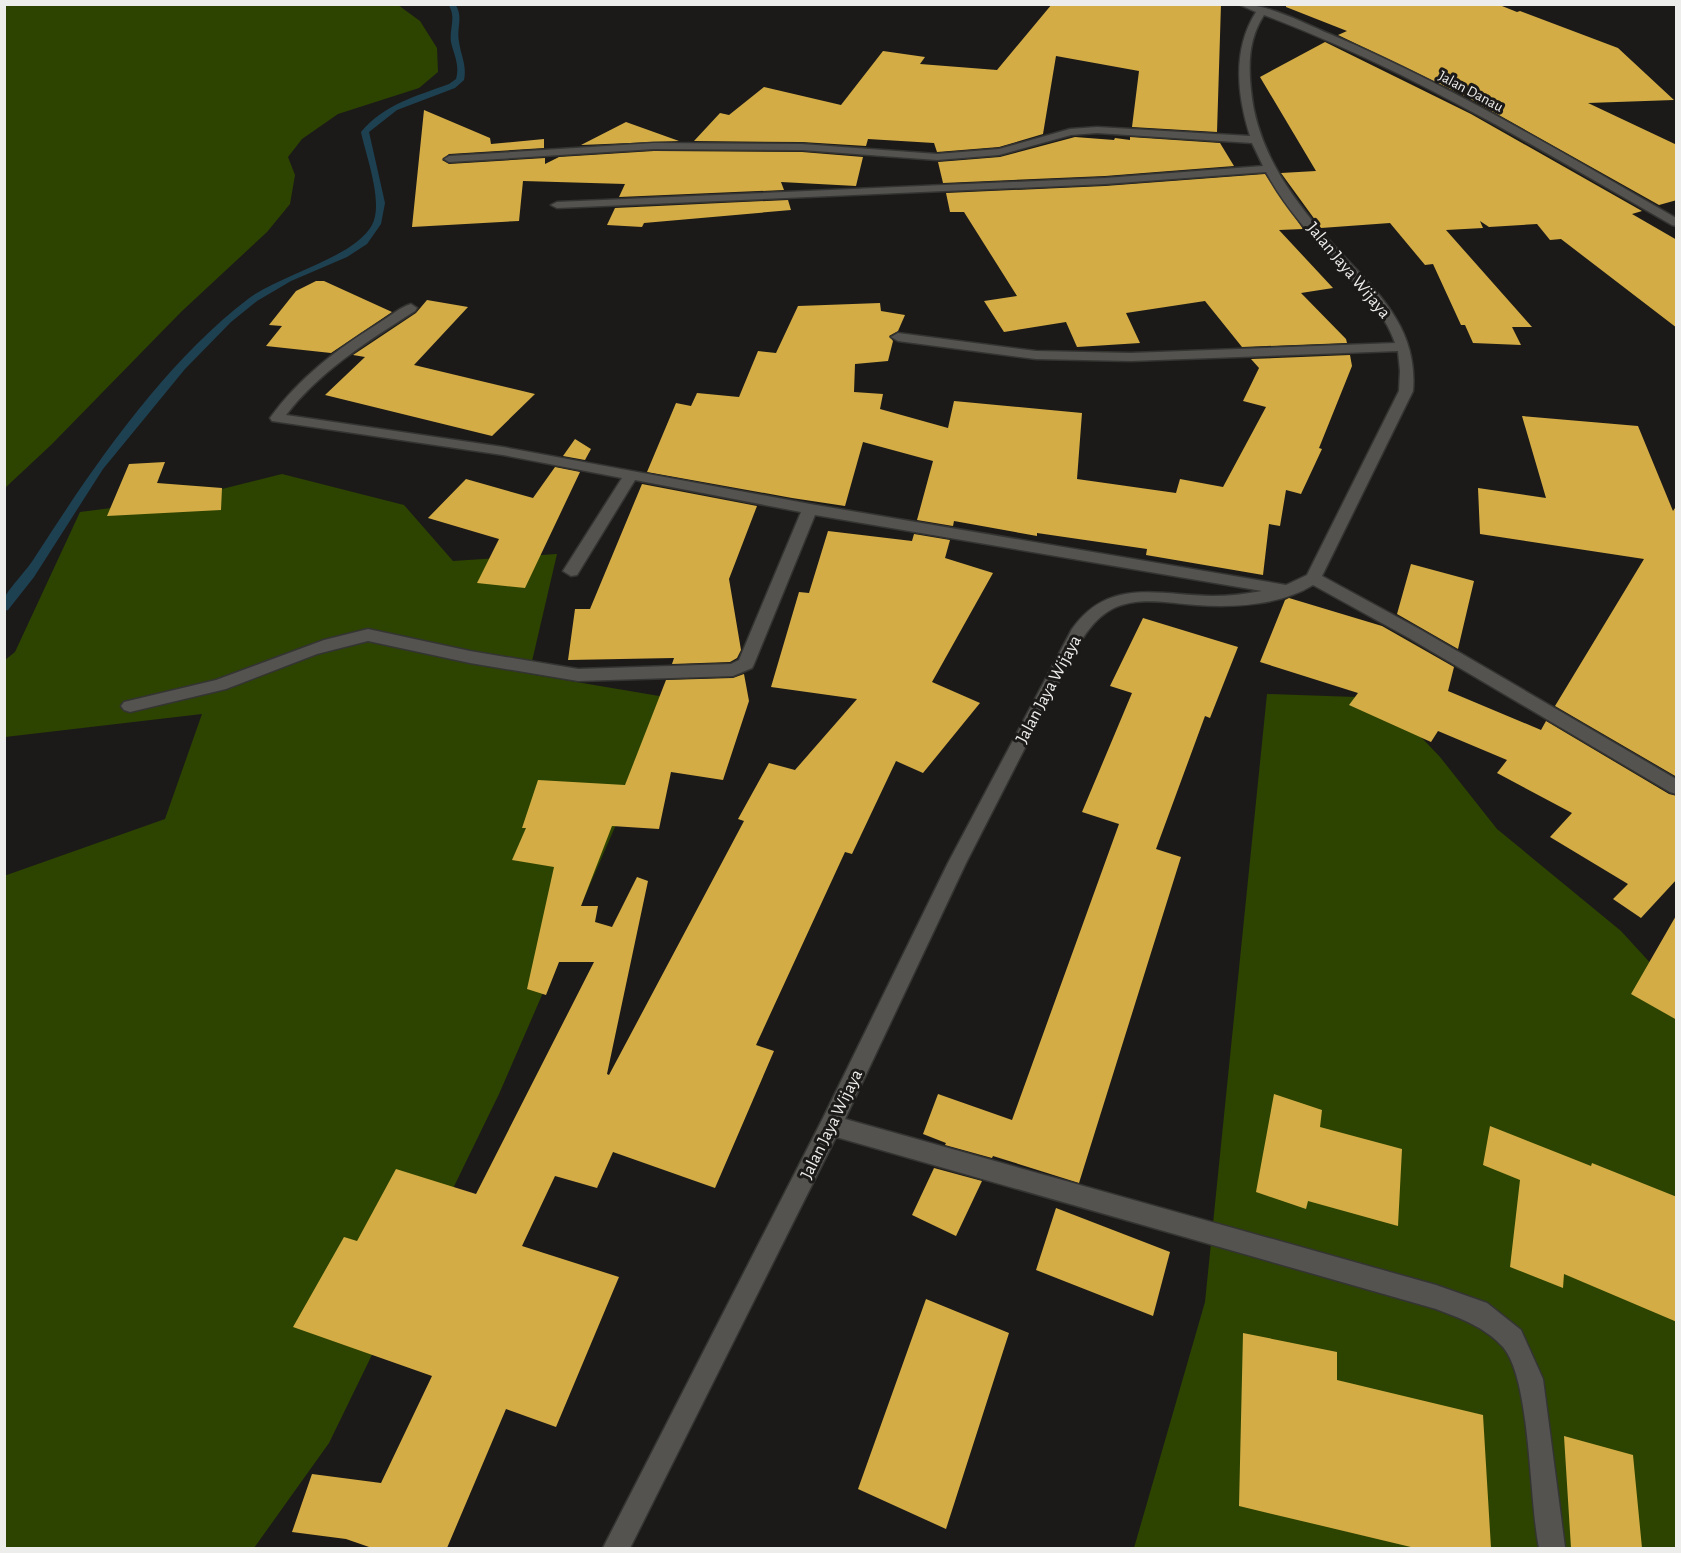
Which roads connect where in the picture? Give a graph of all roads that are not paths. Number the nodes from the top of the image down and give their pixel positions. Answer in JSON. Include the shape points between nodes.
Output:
{"nodes":[{"id":1,"x":1242,"y":4,"type":"edge"},
{"id":2,"x":1262,"y":11,"type":"junction"},
{"id":3,"x":1255,"y":140,"type":"junction"},
{"id":4,"x":449,"y":159,"type":"dead end"},
{"id":5,"x":1268,"y":169,"type":"junction"},
{"id":6,"x":557,"y":205,"type":"dead end"},
{"id":7,"x":1677,"y":223,"type":"edge"},
{"id":8,"x":411,"y":308,"type":"dead end"},
{"id":9,"x":898,"y":338,"type":"dead end"},
{"id":10,"x":1404,"y":347,"type":"junction"},
{"id":11,"x":632,"y":474,"type":"junction"},
{"id":12,"x":810,"y":509,"type":"junction"},
{"id":13,"x":571,"y":571,"type":"dead end"},
{"id":14,"x":1313,"y":578,"type":"junction"},
{"id":15,"x":1287,"y":590,"type":"junction"},
{"id":16,"x":130,"y":706,"type":"dead end"},
{"id":17,"x":1677,"y":787,"type":"edge"},
{"id":18,"x":831,"y":1125,"type":"junction"},
{"id":19,"x":1552,"y":1547,"type":"edge"},
{"id":20,"x":616,"y":1548,"type":"edge"}],
"edges":[{"from":1,"to":2,"type":"street","name":"Jalan Danau"},
{"from":2,"to":3,"type":"street","name":"Jalan Jaya Wijaya","via":[[1250,28],[1244,53],[1246,110]]},
{"from":2,"to":7,"type":"street","name":"Jalan Danau","via":[[1469,105]]},
{"from":3,"to":4,"type":"street","via":[[1097,130],[1070,132],[999,152],[938,157],[802,147],[654,146]]},
{"from":3,"to":5,"type":"street","name":"Jalan Jaya Wijaya"},
{"from":5,"to":6,"type":"street","via":[[1105,181]]},
{"from":5,"to":10,"type":"street","name":"Jalan Jaya Wijaya","via":[[1284,194],[1389,314]]},
{"from":8,"to":11,"type":"street","via":[[305,382],[277,418],[407,435]]},
{"from":9,"to":10,"type":"street","via":[[1036,356],[1131,357]]},
{"from":10,"to":14,"type":"street","name":"Jalan Jaya Wijaya","via":[[1409,370],[1406,391]]},
{"from":11,"to":12,"type":"street"},
{"from":11,"to":13,"type":"street"},
{"from":12,"to":15,"type":"street"},
{"from":12,"to":16,"type":"street","via":[[746,664],[733,670],[578,675],[368,635],[288,658],[220,685]]},
{"from":14,"to":15,"type":"street","name":"Jalan Jaya Wijaya"},
{"from":14,"to":17,"type":"street"},
{"from":15,"to":18,"type":"street","name":"Jalan Jaya Wijaya","via":[[1233,600],[1126,598],[1109,603],[1083,624],[957,863]]},
{"from":18,"to":19,"type":"street","via":[[1478,1312],[1512,1339],[1531,1378]]},
{"from":18,"to":20,"type":"street","name":"Jalan Jaya Wijaya"}]}
